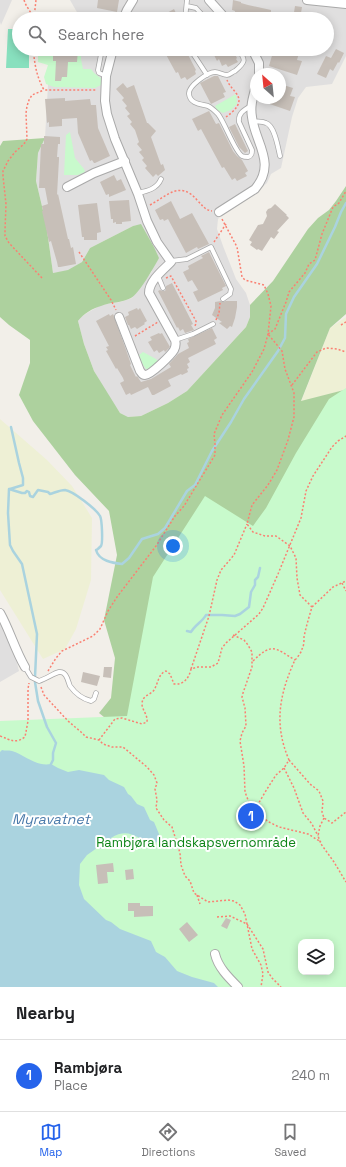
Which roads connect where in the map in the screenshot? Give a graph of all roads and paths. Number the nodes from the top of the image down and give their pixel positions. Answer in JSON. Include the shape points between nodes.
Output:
{"nodes":[{"id":1,"x":24,"y":0,"type":"edge"},
{"id":2,"x":36,"y":0,"type":"edge"},
{"id":3,"x":133,"y":0,"type":"edge"},
{"id":4,"x":187,"y":0,"type":"edge"},
{"id":5,"x":209,"y":0,"type":"edge"},
{"id":6,"x":306,"y":0,"type":"edge"},
{"id":7,"x":324,"y":1,"type":"edge"},
{"id":8,"x":346,"y":4,"type":"edge"},
{"id":9,"x":187,"y":6,"type":"junction"},
{"id":10,"x":30,"y":12,"type":"edge"},
{"id":11,"x":35,"y":12,"type":"edge"},
{"id":12,"x":126,"y":12,"type":"edge"},
{"id":13,"x":186,"y":12,"type":"edge"},
{"id":14,"x":200,"y":12,"type":"edge"},
{"id":15,"x":220,"y":12,"type":"edge"},
{"id":16,"x":34,"y":56,"type":"edge"},
{"id":17,"x":101,"y":56,"type":"edge"},
{"id":18,"x":111,"y":56,"type":"edge"},
{"id":19,"x":195,"y":56,"type":"edge"},
{"id":20,"x":243,"y":56,"type":"edge"},
{"id":21,"x":255,"y":56,"type":"edge"},
{"id":22,"x":258,"y":68,"type":"edge"},
{"id":23,"x":207,"y":75,"type":"junction"},
{"id":24,"x":226,"y":75,"type":"junction"},
{"id":25,"x":106,"y":76,"type":"junction"},
{"id":26,"x":44,"y":90,"type":"junction"},
{"id":27,"x":106,"y":91,"type":"junction"},
{"id":28,"x":251,"y":106,"type":"joint"},
{"id":29,"x":229,"y":121,"type":"dead end"},
{"id":30,"x":253,"y":121,"type":"junction"},
{"id":31,"x":280,"y":156,"type":"dead end"},
{"id":32,"x":125,"y":161,"type":"junction"},
{"id":33,"x":161,"y":179,"type":"dead end"},
{"id":34,"x":67,"y":187,"type":"dead end"},
{"id":35,"x":346,"y":191,"type":"edge"},
{"id":36,"x":138,"y":194,"type":"junction"},
{"id":37,"x":143,"y":209,"type":"junction"},
{"id":38,"x":219,"y":212,"type":"junction"},
{"id":39,"x":226,"y":224,"type":"junction"},
{"id":40,"x":211,"y":247,"type":"junction"},
{"id":41,"x":79,"y":252,"type":"dead end"},
{"id":42,"x":171,"y":262,"type":"junction"},
{"id":43,"x":42,"y":278,"type":"dead end"},
{"id":44,"x":161,"y":278,"type":"junction"},
{"id":45,"x":163,"y":288,"type":"dead end"},
{"id":46,"x":223,"y":299,"type":"joint"},
{"id":47,"x":119,"y":318,"type":"joint"},
{"id":48,"x":163,"y":320,"type":"junction"},
{"id":49,"x":216,"y":320,"type":"dead end"},
{"id":50,"x":346,"y":322,"type":"edge"},
{"id":51,"x":213,"y":324,"type":"dead end"},
{"id":52,"x":341,"y":326,"type":"dead end"},
{"id":53,"x":268,"y":334,"type":"junction"},
{"id":54,"x":191,"y":335,"type":"junction"},
{"id":55,"x":128,"y":340,"type":"junction"},
{"id":56,"x":175,"y":340,"type":"junction"},
{"id":57,"x":346,"y":352,"type":"edge"},
{"id":58,"x":292,"y":385,"type":"junction"},
{"id":59,"x":346,"y":436,"type":"edge"},
{"id":60,"x":247,"y":524,"type":"junction"},
{"id":61,"x":290,"y":546,"type":"junction"},
{"id":62,"x":346,"y":581,"type":"edge"},
{"id":63,"x":342,"y":583,"type":"junction"},
{"id":64,"x":346,"y":591,"type":"edge"},
{"id":65,"x":312,"y":607,"type":"junction"},
{"id":66,"x":0,"y":613,"type":"edge"},
{"id":67,"x":233,"y":635,"type":"junction"},
{"id":68,"x":295,"y":660,"type":"junction"},
{"id":69,"x":252,"y":661,"type":"junction"},
{"id":70,"x":25,"y":667,"type":"joint"},
{"id":71,"x":191,"y":669,"type":"junction"},
{"id":72,"x":31,"y":677,"type":"junction"},
{"id":73,"x":41,"y":681,"type":"junction"},
{"id":74,"x":96,"y":694,"type":"dead end"},
{"id":75,"x":0,"y":736,"type":"edge"},
{"id":76,"x":99,"y":740,"type":"junction"},
{"id":77,"x":289,"y":760,"type":"junction"},
{"id":78,"x":284,"y":768,"type":"junction"},
{"id":79,"x":257,"y":806,"type":"junction"},
{"id":80,"x":346,"y":812,"type":"edge"},
{"id":81,"x":253,"y":813,"type":"junction"},
{"id":82,"x":251,"y":816,"type":"dead end"},
{"id":83,"x":324,"y":818,"type":"junction"},
{"id":84,"x":318,"y":836,"type":"junction"},
{"id":85,"x":321,"y":842,"type":"junction"},
{"id":86,"x":346,"y":882,"type":"edge"},
{"id":87,"x":197,"y":896,"type":"junction"},
{"id":88,"x":200,"y":904,"type":"dead end"},
{"id":89,"x":217,"y":917,"type":"dead end"},
{"id":90,"x":247,"y":924,"type":"junction"},
{"id":91,"x":215,"y":954,"type":"dead end"},
{"id":92,"x":238,"y":987,"type":"edge"},
{"id":93,"x":261,"y":987,"type":"edge"},
{"id":94,"x":282,"y":987,"type":"edge"}],
"edges":[{"from":1,"to":10,"type":"path"},
{"from":2,"to":11,"type":"path"},
{"from":3,"to":12,"type":"street"},
{"from":4,"to":9,"type":"lane"},
{"from":5,"to":15,"type":"street"},
{"from":6,"to":7,"type":"street"},
{"from":7,"to":8,"type":"street"},
{"from":9,"to":13,"type":"lane"},
{"from":9,"to":14,"type":"lane","via":[[196,8]]},
{"from":16,"to":26,"type":"path","via":[[38,78]]},
{"from":17,"to":25,"type":"lane","via":[[98,70]]},
{"from":18,"to":25,"type":"street"},
{"from":19,"to":23,"type":"lane"},
{"from":20,"to":24,"type":"lane","via":[[242,65]]},
{"from":21,"to":22,"type":"street"},
{"from":23,"to":24,"type":"lane","via":[[213,72]]},
{"from":23,"to":28,"type":"lane","via":[[191,86],[190,98],[217,113],[239,152],[245,157],[251,156],[252,150],[238,118],[239,114]]},
{"from":24,"to":29,"type":"path","via":[[239,100],[238,106],[226,118]]},
{"from":25,"to":27,"type":"street"},
{"from":26,"to":27,"type":"path"},
{"from":26,"to":43,"type":"path","via":[[32,95],[29,100],[26,113],[27,139],[8,161],[3,176],[6,204],[5,236]]},
{"from":27,"to":32,"type":"street","via":[[107,114]]},
{"from":28,"to":30,"type":"street"},
{"from":30,"to":31,"type":"lane","via":[[267,123],[270,126]]},
{"from":30,"to":38,"type":"street","via":[[264,156],[262,178],[254,189]]},
{"from":32,"to":34,"type":"street"},
{"from":32,"to":36,"type":"street"},
{"from":33,"to":36,"type":"lane","via":[[159,185]]},
{"from":35,"to":53,"type":"path","via":[[339,203],[333,207],[315,260],[309,264],[305,273],[288,292],[274,329]]},
{"from":36,"to":37,"type":"street"},
{"from":37,"to":38,"type":"path","via":[[179,190],[191,194],[206,209]]},
{"from":37,"to":42,"type":"street","via":[[155,237]]},
{"from":38,"to":39,"type":"path"},
{"from":39,"to":40,"type":"path"},
{"from":39,"to":53,"type":"path","via":[[237,247],[242,277],[260,283],[266,288],[271,306]]},
{"from":40,"to":42,"type":"lane","via":[[187,259]]},
{"from":40,"to":46,"type":"lane","via":[[231,289],[230,294]]},
{"from":41,"to":47,"type":"path","via":[[111,300]]},
{"from":42,"to":44,"type":"street"},
{"from":44,"to":45,"type":"lane"},
{"from":44,"to":48,"type":"street","via":[[149,288],[149,293]]},
{"from":44,"to":54,"type":"path","via":[[171,276],[196,321]]},
{"from":46,"to":49,"type":"path","via":[[220,301]]},
{"from":47,"to":55,"type":"street"},
{"from":48,"to":55,"type":"path"},
{"from":48,"to":56,"type":"street"},
{"from":50,"to":52,"type":"path"},
{"from":51,"to":54,"type":"lane"},
{"from":53,"to":58,"type":"path","via":[[282,350],[285,369]]},
{"from":53,"to":73,"type":"path","via":[[264,349],[252,372],[222,415],[214,434],[215,455],[184,506],[117,597],[100,628],[93,636],[62,651]]},
{"from":54,"to":56,"type":"lane"},
{"from":55,"to":56,"type":"street","via":[[140,372],[145,375],[174,350]]},
{"from":57,"to":58,"type":"path","via":[[326,348],[318,352]]},
{"from":58,"to":60,"type":"path","via":[[294,417],[288,440],[277,470],[252,505]]},
{"from":59,"to":61,"type":"path","via":[[332,447],[313,476],[306,491],[302,518]]},
{"from":60,"to":61,"type":"path","via":[[252,532],[276,536]]},
{"from":60,"to":71,"type":"path","via":[[234,555],[216,580],[209,616]]},
{"from":61,"to":65,"type":"path","via":[[296,558],[300,595]]},
{"from":61,"to":67,"type":"path","via":[[263,608]]},
{"from":62,"to":63,"type":"path"},
{"from":63,"to":64,"type":"path"},
{"from":63,"to":65,"type":"path","via":[[333,587]]},
{"from":65,"to":68,"type":"path","via":[[302,650]]},
{"from":66,"to":70,"type":"street"},
{"from":67,"to":69,"type":"path","via":[[248,645],[252,652]]},
{"from":67,"to":71,"type":"path","via":[[222,648],[218,663],[211,667]]},
{"from":68,"to":69,"type":"path","via":[[273,648],[267,649]]},
{"from":68,"to":77,"type":"path","via":[[285,685],[279,717],[284,750]]},
{"from":69,"to":81,"type":"path","via":[[242,697],[246,726],[240,741],[245,792]]},
{"from":70,"to":72,"type":"lane"},
{"from":71,"to":76,"type":"path","via":[[189,676],[179,684],[174,684],[170,674],[163,672],[154,691],[146,695],[142,701],[147,722],[142,724],[122,718],[115,719]]},
{"from":72,"to":73,"type":"lane"},
{"from":72,"to":75,"type":"path","via":[[25,737],[14,742]]},
{"from":73,"to":74,"type":"lane","via":[[62,672],[78,694],[91,701]]},
{"from":73,"to":76,"type":"path","via":[[44,695],[68,721],[86,737]]},
{"from":76,"to":87,"type":"path","via":[[112,747],[123,747],[154,775],[157,783],[156,808],[172,828],[180,853],[181,866]]},
{"from":77,"to":78,"type":"path"},
{"from":77,"to":83,"type":"path","via":[[310,784],[320,791]]},
{"from":78,"to":79,"type":"path"},
{"from":78,"to":84,"type":"path","via":[[303,813]]},
{"from":79,"to":81,"type":"path"},
{"from":79,"to":85,"type":"path","via":[[267,820],[279,827],[308,834]]},
{"from":80,"to":83,"type":"path","via":[[332,822]]},
{"from":81,"to":82,"type":"path"},
{"from":83,"to":84,"type":"path"},
{"from":84,"to":85,"type":"path"},
{"from":85,"to":86,"type":"path"},
{"from":87,"to":88,"type":"path"},
{"from":87,"to":90,"type":"path","via":[[208,902],[234,901],[240,905]]},
{"from":89,"to":90,"type":"path","via":[[230,916]]},
{"from":90,"to":93,"type":"path","via":[[252,949],[261,965]]},
{"from":90,"to":94,"type":"path","via":[[263,949],[268,972]]},
{"from":91,"to":92,"type":"street","via":[[222,969]]}]}
